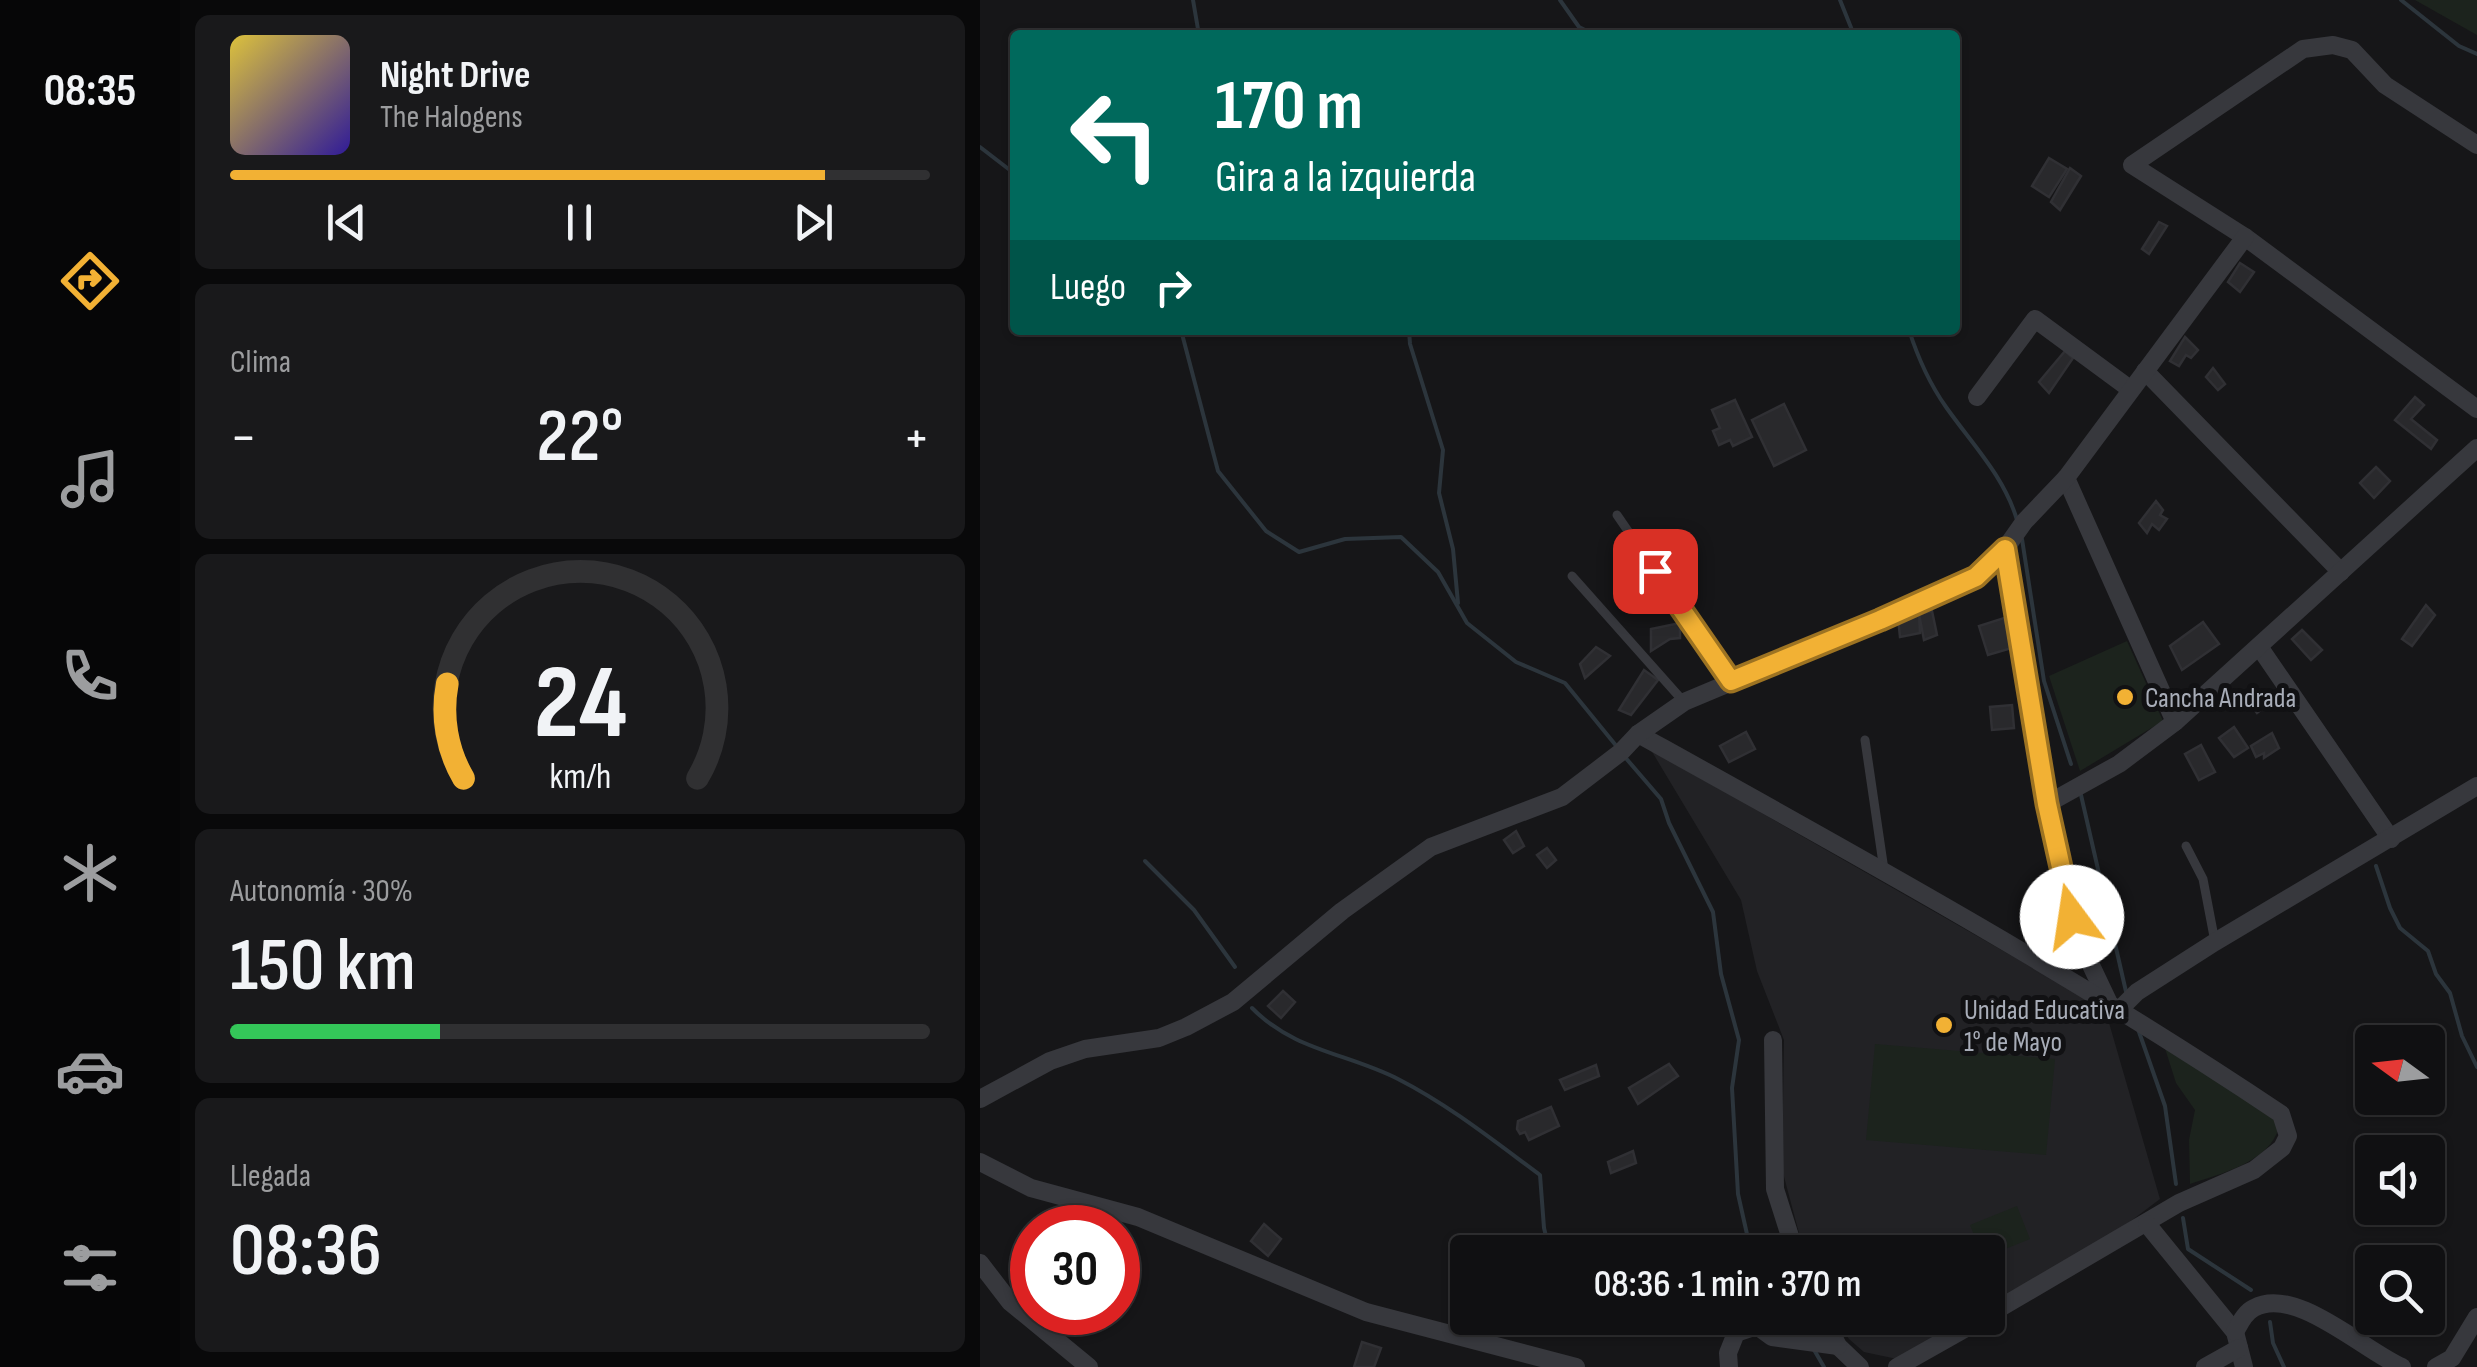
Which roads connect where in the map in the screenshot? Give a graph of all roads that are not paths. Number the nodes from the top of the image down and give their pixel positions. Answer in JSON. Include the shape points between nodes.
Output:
{"nodes":[{"id":1,"x":2477,"y":145,"type":"edge"},
{"id":2,"x":2245,"y":237,"type":"junction"},
{"id":3,"x":2144,"y":371,"type":"junction"},
{"id":4,"x":2130,"y":389,"type":"junction"},
{"id":5,"x":1977,"y":397,"type":"dead end"},
{"id":6,"x":2477,"y":409,"type":"edge"},
{"id":7,"x":2477,"y":448,"type":"edge"},
{"id":8,"x":2066,"y":478,"type":"junction"},
{"id":9,"x":1617,"y":516,"type":"dead end"},
{"id":10,"x":2014,"y":536,"type":"junction"},
{"id":11,"x":2340,"y":572,"type":"junction"},
{"id":12,"x":1572,"y":576,"type":"dead end"},
{"id":13,"x":2260,"y":648,"type":"junction"},
{"id":14,"x":1731,"y":681,"type":"junction"},
{"id":15,"x":1684,"y":702,"type":"junction"},
{"id":16,"x":2175,"y":722,"type":"junction"},
{"id":17,"x":1638,"y":734,"type":"junction"},
{"id":18,"x":1865,"y":740,"type":"dead end"},
{"id":19,"x":2477,"y":786,"type":"edge"},
{"id":20,"x":2047,"y":804,"type":"junction"},
{"id":21,"x":2391,"y":839,"type":"junction"},
{"id":22,"x":2186,"y":846,"type":"dead end"},
{"id":23,"x":1884,"y":870,"type":"junction"},
{"id":24,"x":2215,"y":942,"type":"junction"},
{"id":25,"x":2114,"y":1005,"type":"junction"},
{"id":26,"x":1773,"y":1040,"type":"dead end"},
{"id":27,"x":980,"y":1099,"type":"edge"},
{"id":28,"x":980,"y":1162,"type":"edge"},
{"id":29,"x":2147,"y":1224,"type":"junction"},
{"id":30,"x":1790,"y":1235,"type":"edge"},
{"id":31,"x":980,"y":1263,"type":"edge"},
{"id":32,"x":2005,"y":1305,"type":"edge"},
{"id":33,"x":2477,"y":1317,"type":"edge"},
{"id":34,"x":1832,"y":1335,"type":"edge"},
{"id":35,"x":1953,"y":1335,"type":"edge"},
{"id":36,"x":2237,"y":1340,"type":"junction"},
{"id":37,"x":1838,"y":1346,"type":"junction"},
{"id":38,"x":1088,"y":1367,"type":"edge"},
{"id":39,"x":1576,"y":1367,"type":"edge"},
{"id":40,"x":1728,"y":1367,"type":"edge"},
{"id":41,"x":1860,"y":1367,"type":"edge"},
{"id":42,"x":1897,"y":1367,"type":"edge"},
{"id":43,"x":2205,"y":1367,"type":"edge"},
{"id":44,"x":2244,"y":1367,"type":"edge"},
{"id":45,"x":2402,"y":1367,"type":"edge"},
{"id":46,"x":2436,"y":1367,"type":"edge"}],
"edges":[{"from":1,"to":2,"type":"street","via":[[2384,86],[2352,50],[2332,44],[2303,49],[2132,165]]},
{"from":2,"to":3,"type":"street"},
{"from":2,"to":6,"type":"street"},
{"from":3,"to":4,"type":"street"},
{"from":3,"to":11,"type":"street"},
{"from":4,"to":5,"type":"street","via":[[2035,319]]},
{"from":4,"to":8,"type":"street"},
{"from":7,"to":11,"type":"street"},
{"from":8,"to":10,"type":"street"},
{"from":8,"to":16,"type":"street"},
{"from":9,"to":14,"type":"lane"},
{"from":10,"to":14,"type":"street","via":[[1976,577]]},
{"from":10,"to":20,"type":"street"},
{"from":11,"to":13,"type":"street"},
{"from":12,"to":15,"type":"lane"},
{"from":13,"to":16,"type":"street"},
{"from":13,"to":21,"type":"street"},
{"from":14,"to":15,"type":"street"},
{"from":15,"to":17,"type":"street"},
{"from":16,"to":20,"type":"street"},
{"from":17,"to":23,"type":"street"},
{"from":17,"to":27,"type":"street","via":[[1562,797],[1430,847],[1234,1002],[1158,1038],[1050,1061]]},
{"from":18,"to":23,"type":"lane"},
{"from":19,"to":21,"type":"street"},
{"from":20,"to":25,"type":"street","via":[[2080,942]]},
{"from":21,"to":24,"type":"street"},
{"from":22,"to":24,"type":"lane","via":[[2203,878]]},
{"from":23,"to":25,"type":"street"},
{"from":24,"to":25,"type":"street"},
{"from":25,"to":29,"type":"street","via":[[2281,1114],[2288,1136],[2254,1170]]},
{"from":26,"to":30,"type":"street","via":[[1775,1189]]},
{"from":28,"to":39,"type":"street","via":[[1031,1188],[1138,1217],[1366,1312]]},
{"from":29,"to":32,"type":"street"},
{"from":29,"to":36,"type":"street"},
{"from":31,"to":38,"type":"street","via":[[1010,1302]]},
{"from":33,"to":46,"type":"street","via":[[2452,1358]]},
{"from":34,"to":37,"type":"street"},
{"from":35,"to":42,"type":"street"},
{"from":36,"to":43,"type":"street"},
{"from":36,"to":44,"type":"street"},
{"from":36,"to":45,"type":"street","via":[[2250,1310],[2270,1301],[2295,1305]]},
{"from":37,"to":40,"type":"street","via":[[1772,1336],[1757,1326],[1736,1334]]},
{"from":37,"to":41,"type":"street"}]}
